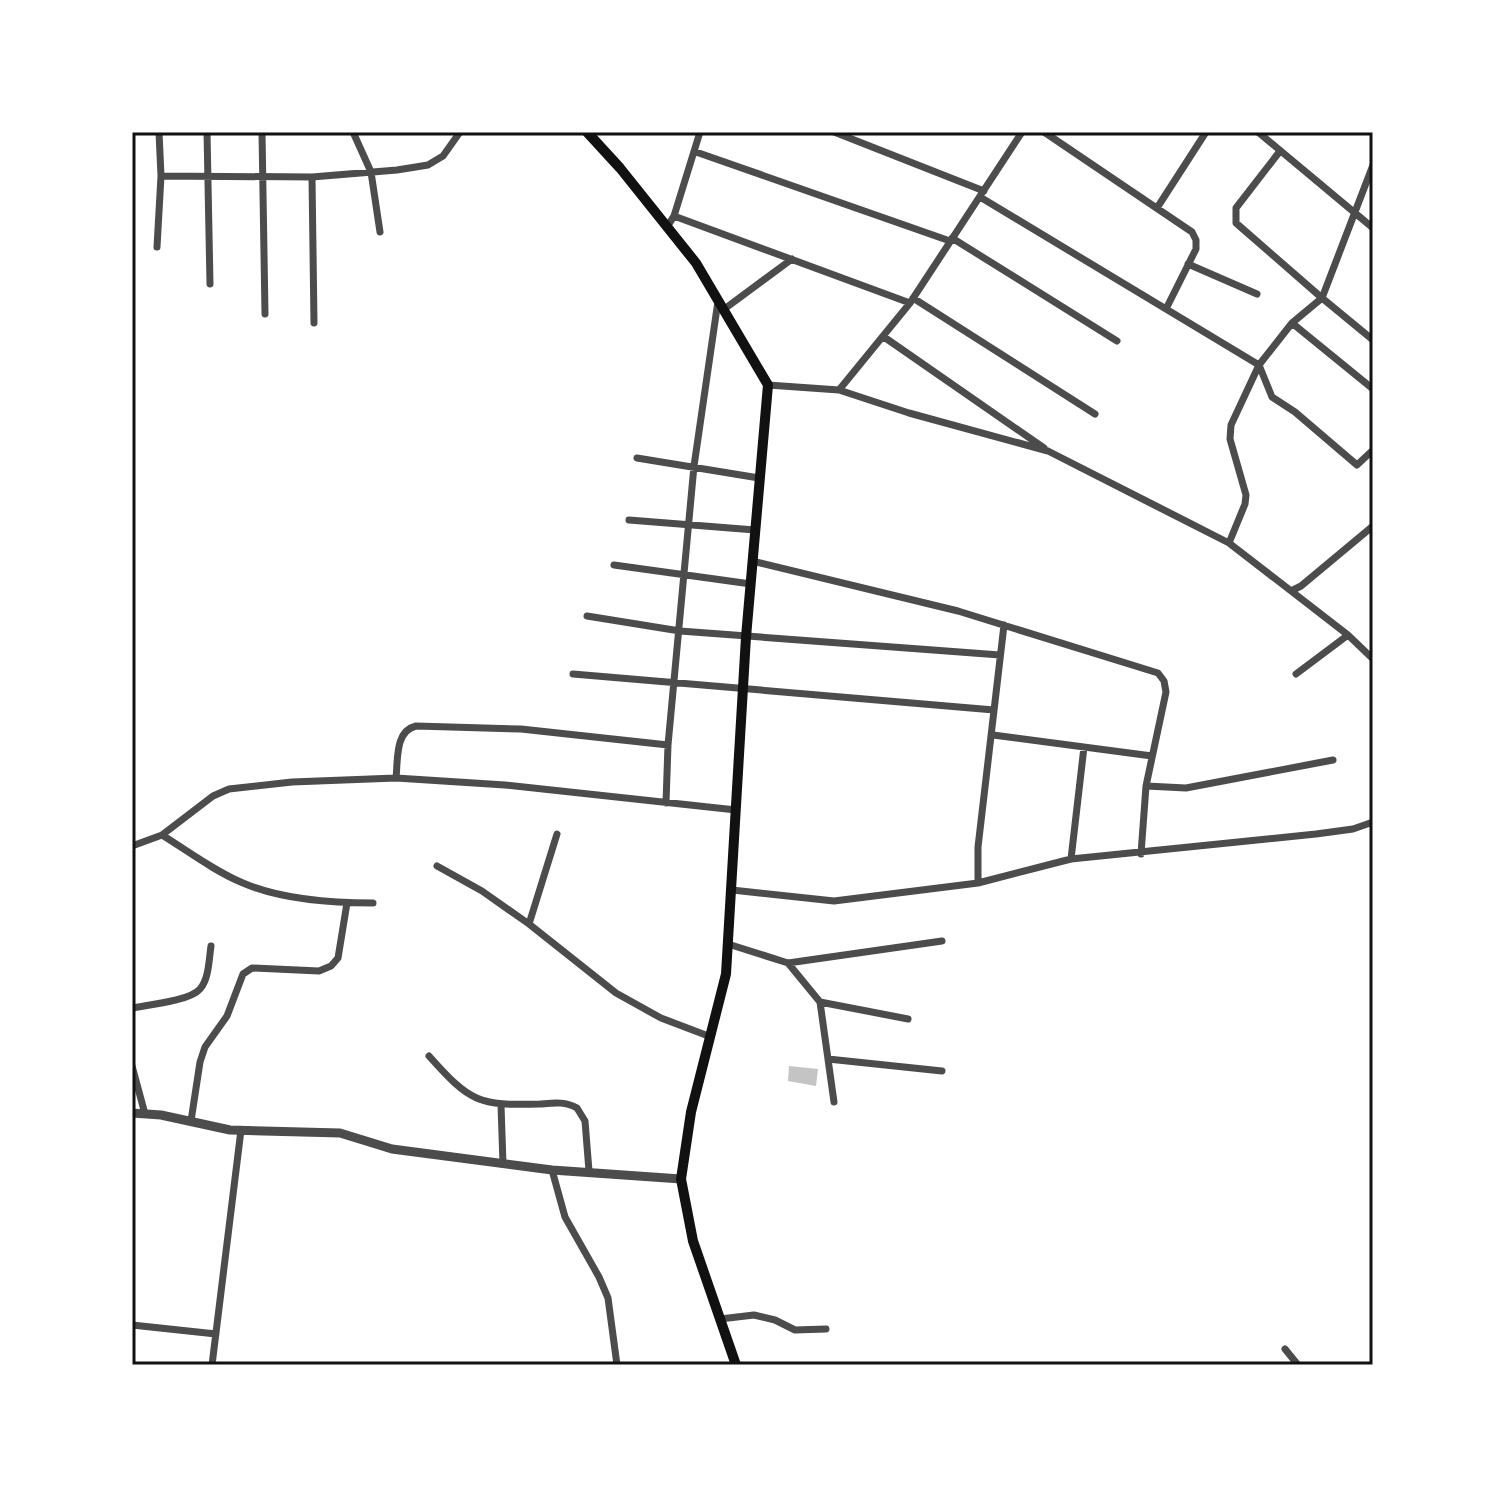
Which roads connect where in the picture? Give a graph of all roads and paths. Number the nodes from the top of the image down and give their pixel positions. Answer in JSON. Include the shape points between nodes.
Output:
{"nodes":[{"id":1,"x":159,"y":132,"type":"edge"},
{"id":2,"x":207,"y":132,"type":"edge"},
{"id":3,"x":262,"y":132,"type":"edge"},
{"id":4,"x":353,"y":132,"type":"edge"},
{"id":5,"x":460,"y":132,"type":"edge"},
{"id":6,"x":587,"y":132,"type":"edge"},
{"id":7,"x":700,"y":132,"type":"edge"},
{"id":8,"x":834,"y":132,"type":"edge"},
{"id":9,"x":1008,"y":132,"type":"edge"},
{"id":10,"x":1044,"y":132,"type":"edge"},
{"id":11,"x":1206,"y":132,"type":"edge"},
{"id":12,"x":1258,"y":132,"type":"edge"},
{"id":13,"x":1021,"y":134,"type":"edge"},
{"id":14,"x":1280,"y":151,"type":"junction"},
{"id":15,"x":696,"y":152,"type":"junction"},
{"id":16,"x":1373,"y":165,"type":"edge"},
{"id":17,"x":371,"y":172,"type":"junction"},
{"id":18,"x":161,"y":176,"type":"junction"},
{"id":19,"x":207,"y":177,"type":"junction"},
{"id":20,"x":263,"y":177,"type":"junction"},
{"id":21,"x":312,"y":177,"type":"junction"},
{"id":22,"x":982,"y":194,"type":"junction"},
{"id":23,"x":1157,"y":208,"type":"junction"},
{"id":24,"x":1356,"y":215,"type":"junction"},
{"id":25,"x":674,"y":216,"type":"junction"},
{"id":26,"x":667,"y":227,"type":"junction"},
{"id":27,"x":1373,"y":228,"type":"edge"},
{"id":28,"x":380,"y":232,"type":"dead end"},
{"id":29,"x":951,"y":240,"type":"junction"},
{"id":30,"x":157,"y":247,"type":"dead end"},
{"id":31,"x":792,"y":259,"type":"junction"},
{"id":32,"x":1188,"y":264,"type":"junction"},
{"id":33,"x":210,"y":284,"type":"dead end"},
{"id":34,"x":1257,"y":294,"type":"dead end"},
{"id":35,"x":1322,"y":298,"type":"junction"},
{"id":36,"x":912,"y":300,"type":"junction"},
{"id":37,"x":720,"y":305,"type":"junction"},
{"id":38,"x":1166,"y":309,"type":"junction"},
{"id":39,"x":265,"y":314,"type":"dead end"},
{"id":40,"x":314,"y":323,"type":"dead end"},
{"id":41,"x":1292,"y":323,"type":"junction"},
{"id":42,"x":884,"y":337,"type":"junction"},
{"id":43,"x":1373,"y":340,"type":"edge"},
{"id":44,"x":1117,"y":341,"type":"dead end"},
{"id":45,"x":1259,"y":365,"type":"junction"},
{"id":46,"x":768,"y":385,"type":"junction"},
{"id":47,"x":1373,"y":389,"type":"edge"},
{"id":48,"x":839,"y":390,"type":"junction"},
{"id":49,"x":1095,"y":414,"type":"dead end"},
{"id":50,"x":1373,"y":450,"type":"edge"},
{"id":51,"x":1048,"y":451,"type":"junction"},
{"id":52,"x":637,"y":458,"type":"dead end"},
{"id":53,"x":694,"y":466,"type":"junction"},
{"id":54,"x":759,"y":478,"type":"junction"},
{"id":55,"x":629,"y":520,"type":"dead end"},
{"id":56,"x":690,"y":524,"type":"junction"},
{"id":57,"x":1373,"y":526,"type":"edge"},
{"id":58,"x":755,"y":530,"type":"junction"},
{"id":59,"x":1229,"y":543,"type":"junction"},
{"id":60,"x":752,"y":561,"type":"junction"},
{"id":61,"x":614,"y":565,"type":"dead end"},
{"id":62,"x":685,"y":576,"type":"junction"},
{"id":63,"x":751,"y":584,"type":"junction"},
{"id":64,"x":1291,"y":591,"type":"junction"},
{"id":65,"x":587,"y":616,"type":"dead end"},
{"id":66,"x":1004,"y":625,"type":"junction"},
{"id":67,"x":680,"y":631,"type":"junction"},
{"id":68,"x":1348,"y":635,"type":"junction"},
{"id":69,"x":746,"y":637,"type":"junction"},
{"id":70,"x":1000,"y":655,"type":"junction"},
{"id":71,"x":1373,"y":659,"type":"edge"},
{"id":72,"x":573,"y":674,"type":"dead end"},
{"id":73,"x":1296,"y":674,"type":"dead end"},
{"id":74,"x":674,"y":684,"type":"junction"},
{"id":75,"x":743,"y":689,"type":"junction"},
{"id":76,"x":994,"y":710,"type":"junction"},
{"id":77,"x":993,"y":735,"type":"junction"},
{"id":78,"x":668,"y":745,"type":"junction"},
{"id":79,"x":1084,"y":747,"type":"junction"},
{"id":80,"x":1152,"y":756,"type":"junction"},
{"id":81,"x":1333,"y":760,"type":"dead end"},
{"id":82,"x":396,"y":778,"type":"junction"},
{"id":83,"x":1146,"y":786,"type":"junction"},
{"id":84,"x":666,"y":803,"type":"junction"},
{"id":85,"x":736,"y":810,"type":"junction"},
{"id":86,"x":1373,"y":822,"type":"edge"},
{"id":87,"x":557,"y":834,"type":"dead end"},
{"id":88,"x":162,"y":835,"type":"junction"},
{"id":89,"x":132,"y":846,"type":"edge"},
{"id":90,"x":1141,"y":854,"type":"junction"},
{"id":91,"x":1071,"y":859,"type":"junction"},
{"id":92,"x":437,"y":866,"type":"dead end"},
{"id":93,"x":978,"y":883,"type":"junction"},
{"id":94,"x":732,"y":890,"type":"junction"},
{"id":95,"x":347,"y":903,"type":"junction"},
{"id":96,"x":373,"y":903,"type":"dead end"},
{"id":97,"x":529,"y":924,"type":"junction"},
{"id":98,"x":942,"y":941,"type":"dead end"},
{"id":99,"x":728,"y":944,"type":"junction"},
{"id":100,"x":211,"y":946,"type":"dead end"},
{"id":101,"x":788,"y":963,"type":"junction"},
{"id":102,"x":820,"y":1002,"type":"junction"},
{"id":103,"x":132,"y":1008,"type":"edge"},
{"id":104,"x":908,"y":1019,"type":"dead end"},
{"id":105,"x":711,"y":1037,"type":"junction"},
{"id":106,"x":429,"y":1056,"type":"dead end"},
{"id":107,"x":828,"y":1059,"type":"junction"},
{"id":108,"x":132,"y":1066,"type":"edge"},
{"id":109,"x":942,"y":1071,"type":"dead end"},
{"id":110,"x":834,"y":1102,"type":"dead end"},
{"id":111,"x":501,"y":1105,"type":"junction"},
{"id":112,"x":132,"y":1113,"type":"edge"},
{"id":113,"x":145,"y":1114,"type":"junction"},
{"id":114,"x":191,"y":1121,"type":"junction"},
{"id":115,"x":241,"y":1130,"type":"junction"},
{"id":116,"x":503,"y":1164,"type":"junction"},
{"id":117,"x":552,"y":1170,"type":"junction"},
{"id":118,"x":589,"y":1171,"type":"junction"},
{"id":119,"x":681,"y":1179,"type":"junction"},
{"id":120,"x":720,"y":1319,"type":"junction"},
{"id":121,"x":132,"y":1325,"type":"edge"},
{"id":122,"x":826,"y":1329,"type":"dead end"},
{"id":123,"x":216,"y":1334,"type":"junction"},
{"id":124,"x":1285,"y":1349,"type":"dead end"},
{"id":125,"x":212,"y":1365,"type":"edge"},
{"id":126,"x":617,"y":1365,"type":"edge"},
{"id":127,"x":736,"y":1365,"type":"edge"},
{"id":128,"x":1298,"y":1365,"type":"edge"}],
"edges":[{"from":1,"to":18,"type":"street"},
{"from":2,"to":19,"type":"street"},
{"from":3,"to":20,"type":"street"},
{"from":4,"to":17,"type":"street"},
{"from":5,"to":17,"type":"street","via":[[443,156],[428,165]]},
{"from":6,"to":26,"type":"main road"},
{"from":7,"to":15,"type":"street"},
{"from":8,"to":22,"type":"street"},
{"from":9,"to":13,"type":"street"},
{"from":10,"to":23,"type":"street"},
{"from":11,"to":23,"type":"street"},
{"from":12,"to":14,"type":"street"},
{"from":13,"to":22,"type":"street"},
{"from":14,"to":24,"type":"street"},
{"from":14,"to":35,"type":"street","via":[[1236,208],[1236,223]]},
{"from":15,"to":25,"type":"street"},
{"from":15,"to":29,"type":"street"},
{"from":16,"to":24,"type":"street"},
{"from":17,"to":21,"type":"street"},
{"from":17,"to":28,"type":"street"},
{"from":18,"to":19,"type":"street"},
{"from":18,"to":30,"type":"street"},
{"from":19,"to":20,"type":"street"},
{"from":19,"to":33,"type":"street"},
{"from":20,"to":21,"type":"street"},
{"from":20,"to":39,"type":"street"},
{"from":21,"to":40,"type":"street"},
{"from":22,"to":29,"type":"street"},
{"from":22,"to":38,"type":"street"},
{"from":23,"to":32,"type":"street","via":[[1192,232],[1196,249]]},
{"from":24,"to":27,"type":"street"},
{"from":24,"to":35,"type":"street"},
{"from":25,"to":26,"type":"street"},
{"from":25,"to":31,"type":"street"},
{"from":26,"to":37,"type":"main road"},
{"from":29,"to":36,"type":"street"},
{"from":29,"to":44,"type":"street"},
{"from":31,"to":36,"type":"street"},
{"from":31,"to":37,"type":"street"},
{"from":32,"to":34,"type":"street"},
{"from":32,"to":38,"type":"street"},
{"from":35,"to":41,"type":"street"},
{"from":35,"to":43,"type":"street"},
{"from":36,"to":42,"type":"street"},
{"from":36,"to":49,"type":"street"},
{"from":37,"to":46,"type":"main road"},
{"from":37,"to":53,"type":"street"},
{"from":38,"to":45,"type":"street"},
{"from":41,"to":45,"type":"street"},
{"from":41,"to":47,"type":"street"},
{"from":42,"to":48,"type":"street"},
{"from":42,"to":51,"type":"street"},
{"from":45,"to":50,"type":"street","via":[[1272,397],[1357,465]]},
{"from":45,"to":59,"type":"street","via":[[1231,425],[1246,495]]},
{"from":46,"to":48,"type":"street"},
{"from":46,"to":54,"type":"main road"},
{"from":48,"to":51,"type":"street"},
{"from":51,"to":59,"type":"street"},
{"from":52,"to":53,"type":"street"},
{"from":53,"to":54,"type":"street"},
{"from":53,"to":56,"type":"street"},
{"from":54,"to":58,"type":"main road"},
{"from":55,"to":56,"type":"street"},
{"from":56,"to":58,"type":"street"},
{"from":56,"to":62,"type":"street"},
{"from":57,"to":64,"type":"street"},
{"from":58,"to":60,"type":"main road"},
{"from":59,"to":64,"type":"street"},
{"from":60,"to":63,"type":"main road"},
{"from":60,"to":66,"type":"street"},
{"from":61,"to":62,"type":"street"},
{"from":62,"to":63,"type":"street"},
{"from":62,"to":67,"type":"street"},
{"from":63,"to":69,"type":"main road"},
{"from":64,"to":68,"type":"street"},
{"from":65,"to":67,"type":"street"},
{"from":66,"to":70,"type":"street"},
{"from":66,"to":80,"type":"street","via":[[1158,673],[1166,692]]},
{"from":67,"to":69,"type":"street"},
{"from":67,"to":74,"type":"street"},
{"from":68,"to":71,"type":"street"},
{"from":68,"to":73,"type":"street"},
{"from":69,"to":70,"type":"street"},
{"from":69,"to":75,"type":"main road"},
{"from":70,"to":76,"type":"street"},
{"from":72,"to":74,"type":"street"},
{"from":74,"to":75,"type":"street"},
{"from":74,"to":78,"type":"street"},
{"from":75,"to":76,"type":"street"},
{"from":75,"to":85,"type":"main road"},
{"from":76,"to":77,"type":"street"},
{"from":77,"to":79,"type":"street"},
{"from":77,"to":93,"type":"street"},
{"from":78,"to":82,"type":"street","via":[[521,729],[416,726],[402,734]]},
{"from":78,"to":84,"type":"street"},
{"from":79,"to":80,"type":"street"},
{"from":79,"to":91,"type":"street"},
{"from":80,"to":83,"type":"street"},
{"from":81,"to":83,"type":"street","via":[[1186,788]]},
{"from":82,"to":84,"type":"street"},
{"from":82,"to":88,"type":"street","via":[[229,789]]},
{"from":83,"to":90,"type":"street"},
{"from":84,"to":85,"type":"street"},
{"from":85,"to":94,"type":"main road"},
{"from":86,"to":90,"type":"street","via":[[1353,829]]},
{"from":87,"to":97,"type":"street"},
{"from":88,"to":89,"type":"street"},
{"from":88,"to":95,"type":"street","via":[[244,883],[278,894]]},
{"from":90,"to":91,"type":"street"},
{"from":91,"to":93,"type":"street"},
{"from":92,"to":97,"type":"street"},
{"from":93,"to":94,"type":"street","via":[[834,901]]},
{"from":94,"to":99,"type":"main road"},
{"from":95,"to":96,"type":"street"},
{"from":95,"to":114,"type":"street","via":[[338,958],[331,966],[319,971],[252,968],[243,974],[227,1016],[205,1047]]},
{"from":97,"to":105,"type":"street","via":[[616,993]]},
{"from":98,"to":101,"type":"street"},
{"from":99,"to":101,"type":"street"},
{"from":99,"to":105,"type":"main road"},
{"from":100,"to":103,"type":"street","via":[[199,991]]},
{"from":101,"to":102,"type":"street"},
{"from":102,"to":104,"type":"street"},
{"from":102,"to":107,"type":"street"},
{"from":105,"to":119,"type":"main road","via":[[691,1112]]},
{"from":106,"to":111,"type":"street","via":[[464,1092]]},
{"from":107,"to":109,"type":"street"},
{"from":107,"to":110,"type":"street"},
{"from":108,"to":113,"type":"street"},
{"from":111,"to":116,"type":"street"},
{"from":111,"to":118,"type":"street","via":[[561,1103],[577,1108],[585,1121]]},
{"from":112,"to":113,"type":"street"},
{"from":113,"to":114,"type":"street"},
{"from":114,"to":115,"type":"street"},
{"from":115,"to":116,"type":"street","via":[[340,1133],[392,1149]]},
{"from":115,"to":123,"type":"street"},
{"from":116,"to":117,"type":"street"},
{"from":117,"to":118,"type":"street"},
{"from":117,"to":126,"type":"street","via":[[565,1217],[608,1298]]},
{"from":118,"to":119,"type":"street"},
{"from":119,"to":120,"type":"main road","via":[[693,1241]]},
{"from":120,"to":122,"type":"street","via":[[754,1315],[795,1330]]},
{"from":120,"to":127,"type":"main road"},
{"from":121,"to":123,"type":"street"},
{"from":123,"to":125,"type":"street"},
{"from":124,"to":128,"type":"street"}]}
